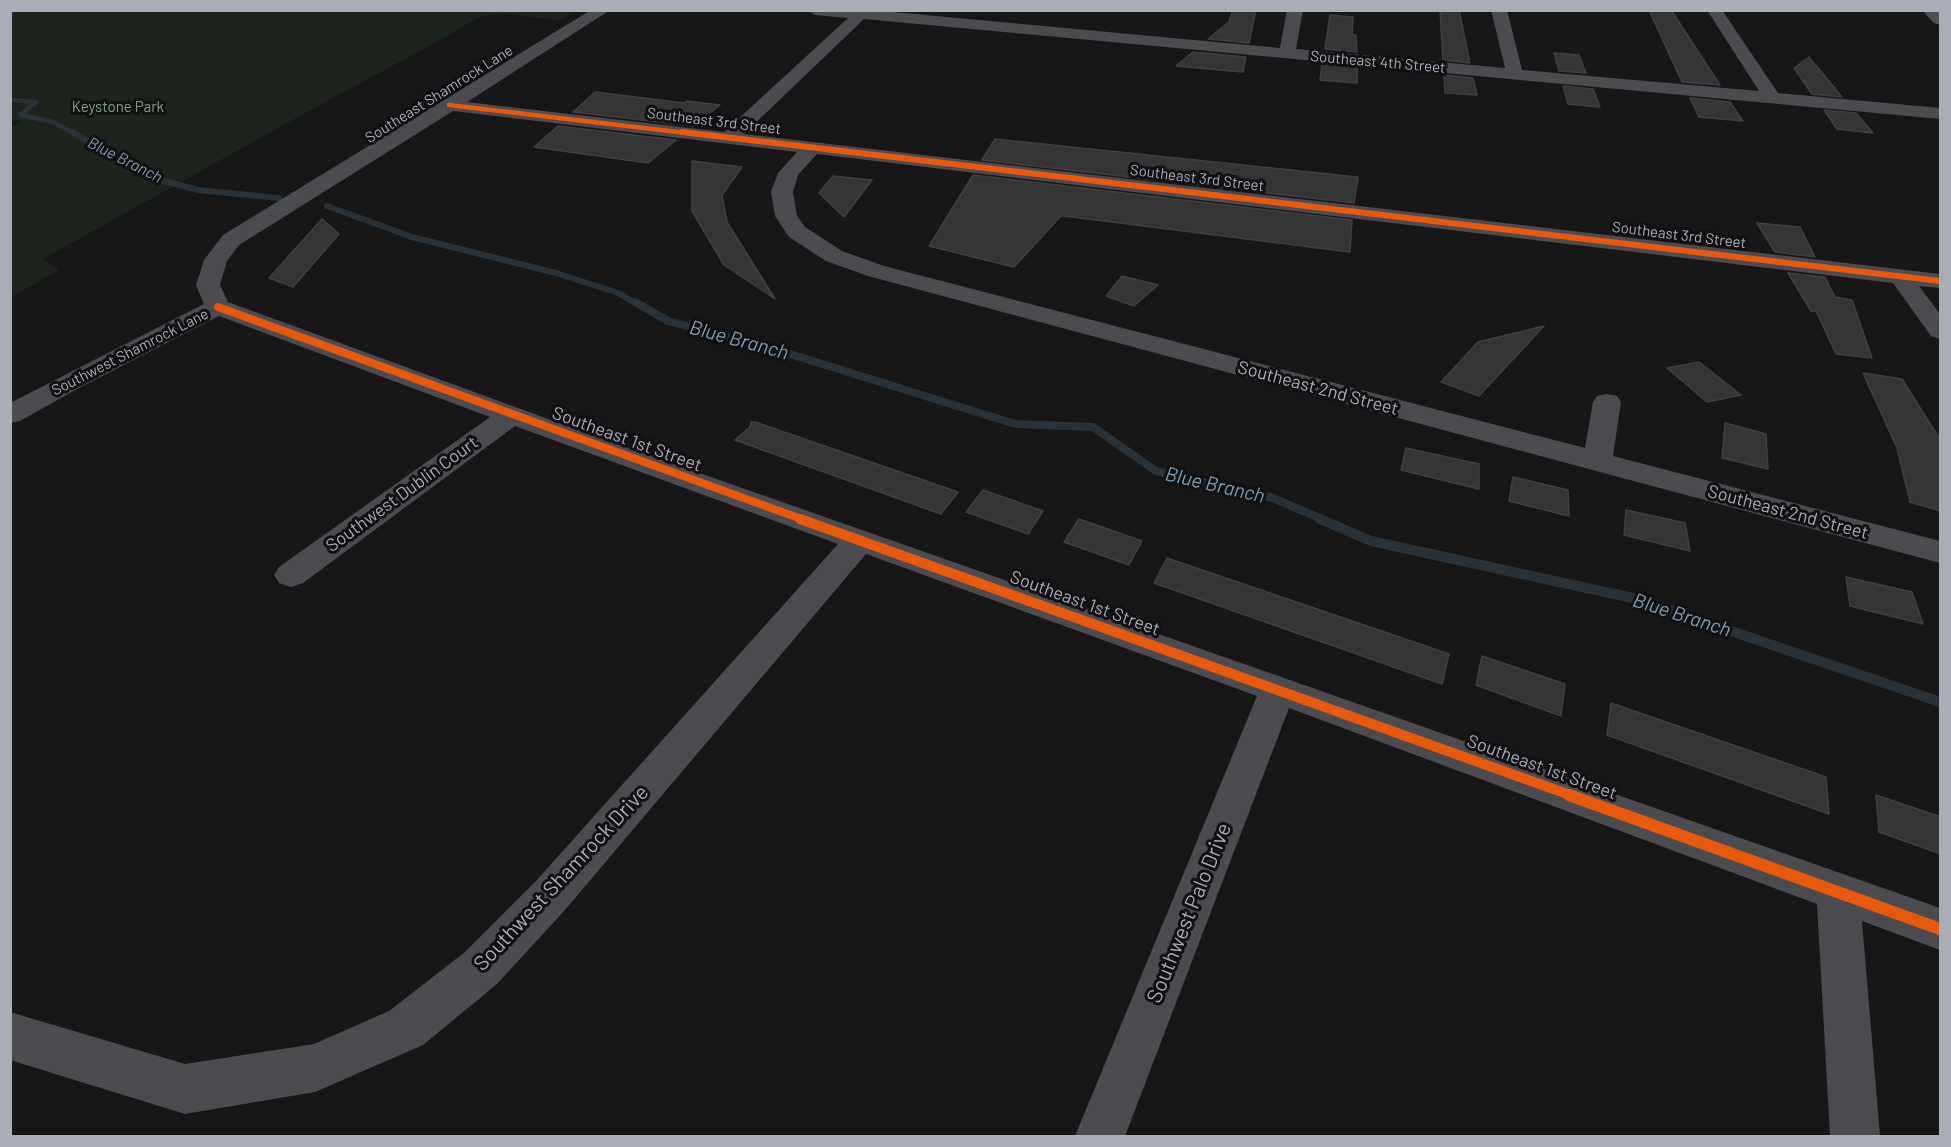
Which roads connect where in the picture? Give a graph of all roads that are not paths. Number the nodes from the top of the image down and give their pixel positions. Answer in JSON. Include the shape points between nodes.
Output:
{"nodes":[{"id":1,"x":603,"y":10,"type":"edge"},
{"id":2,"x":815,"y":10,"type":"edge"},
{"id":3,"x":1295,"y":10,"type":"edge"},
{"id":4,"x":1499,"y":10,"type":"edge"},
{"id":5,"x":1714,"y":10,"type":"edge"},
{"id":6,"x":1929,"y":10,"type":"edge"},
{"id":7,"x":862,"y":13,"type":"edge"},
{"id":8,"x":1075,"y":16,"type":"dead end"},
{"id":9,"x":1941,"y":20,"type":"edge"},
{"id":10,"x":1064,"y":33,"type":"junction"},
{"id":11,"x":1287,"y":54,"type":"junction"},
{"id":12,"x":1515,"y":75,"type":"junction"},
{"id":13,"x":1773,"y":98,"type":"junction"},
{"id":14,"x":449,"y":105,"type":"junction"},
{"id":15,"x":1941,"y":113,"type":"edge"},
{"id":16,"x":729,"y":138,"type":"junction"},
{"id":17,"x":811,"y":148,"type":"junction"},
{"id":18,"x":290,"y":204,"type":"joint"},
{"id":19,"x":1900,"y":276,"type":"junction"},
{"id":20,"x":1941,"y":280,"type":"edge"},
{"id":21,"x":218,"y":307,"type":"junction"},
{"id":22,"x":1941,"y":331,"type":"edge"},
{"id":23,"x":1607,"y":402,"type":"dead end"},
{"id":24,"x":513,"y":414,"type":"junction"},
{"id":25,"x":10,"y":416,"type":"edge"},
{"id":26,"x":1597,"y":461,"type":"junction"},
{"id":27,"x":860,"y":540,"type":"junction"},
{"id":28,"x":1941,"y":552,"type":"edge"},
{"id":29,"x":291,"y":575,"type":"dead end"},
{"id":30,"x":1278,"y":689,"type":"junction"},
{"id":31,"x":1838,"y":892,"type":"junction"},
{"id":32,"x":1941,"y":929,"type":"edge"},
{"id":33,"x":10,"y":1036,"type":"edge"},
{"id":34,"x":1100,"y":1137,"type":"edge"},
{"id":35,"x":1855,"y":1137,"type":"edge"}],
"edges":[{"from":1,"to":14,"type":"street","name":"Southeast Shamrock Lane"},
{"from":2,"to":7,"type":"street","name":"Southeast 4th Street"},
{"from":3,"to":11,"type":"street"},
{"from":4,"to":12,"type":"street"},
{"from":5,"to":13,"type":"street"},
{"from":6,"to":9,"type":"main road"},
{"from":7,"to":10,"type":"street","name":"Southeast 4th Street"},
{"from":7,"to":16,"type":"street"},
{"from":8,"to":10,"type":"street"},
{"from":10,"to":11,"type":"street","name":"Southeast 4th Street"},
{"from":11,"to":12,"type":"street","name":"Southeast 4th Street"},
{"from":12,"to":13,"type":"street","name":"Southeast 4th Street"},
{"from":13,"to":15,"type":"street","name":"Southeast 4th Street"},
{"from":14,"to":16,"type":"street","name":"Southeast 3rd Street"},
{"from":14,"to":18,"type":"street","name":"Southeast Shamrock Lane"},
{"from":16,"to":17,"type":"street","name":"Southeast 3rd Street"},
{"from":17,"to":19,"type":"street","name":"Southeast 3rd Street"},
{"from":17,"to":26,"type":"street","name":"Southeast 2nd Street","via":[[788,173],[782,192],[786,216],[797,232],[834,256],[876,271]]},
{"from":18,"to":21,"type":"street","name":"Southwest Shamrock Lane","via":[[231,240],[216,261],[208,285]]},
{"from":19,"to":20,"type":"street","name":"Southeast 3rd Street"},
{"from":19,"to":22,"type":"street"},
{"from":21,"to":24,"type":"street","name":"Southeast 1st Street"},
{"from":21,"to":25,"type":"street","name":"Southwest Shamrock Lane"},
{"from":23,"to":26,"type":"street"},
{"from":24,"to":27,"type":"street","name":"Southeast 1st Street"},
{"from":24,"to":29,"type":"street","name":"Southwest Dublin Court"},
{"from":26,"to":28,"type":"street","name":"Southeast 2nd Street"},
{"from":27,"to":30,"type":"street","name":"Southeast 1st Street"},
{"from":27,"to":33,"type":"street","name":"Southwest Shamrock Drive","via":[[550,896],[481,968],[406,1028],[315,1068],[185,1089]]},
{"from":30,"to":31,"type":"street","name":"Southeast 1st Street"},
{"from":30,"to":34,"type":"street","name":"Southwest Palo Drive"},
{"from":31,"to":32,"type":"street","name":"Southeast 1st Street"},
{"from":31,"to":35,"type":"street"}]}
